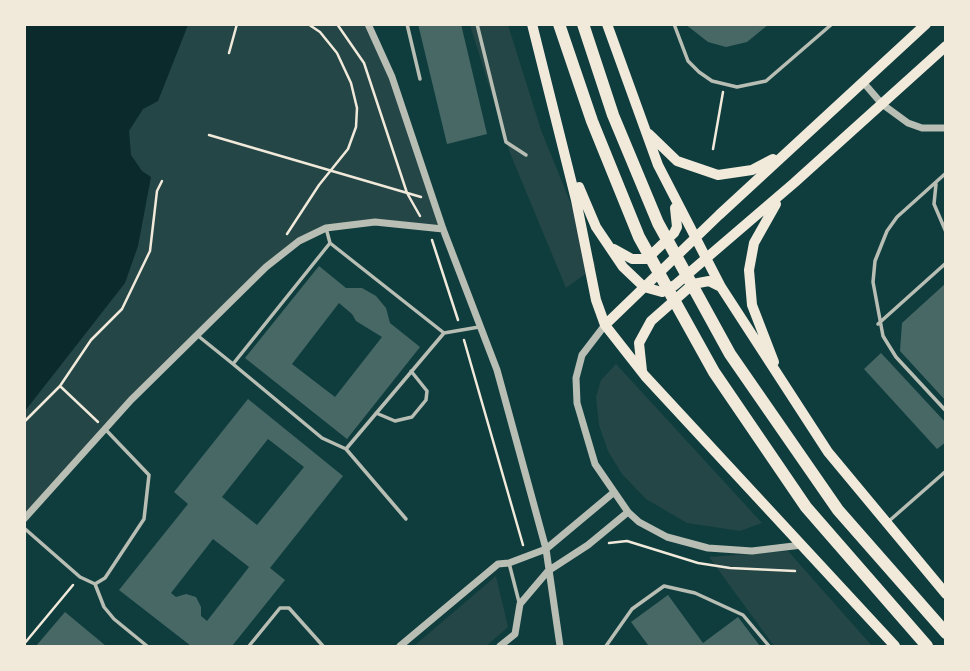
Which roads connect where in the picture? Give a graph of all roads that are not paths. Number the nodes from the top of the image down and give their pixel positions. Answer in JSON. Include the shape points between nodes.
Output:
{"nodes":[{"id":1,"x":369,"y":24,"type":"edge"},
{"id":2,"x":407,"y":24,"type":"edge"},
{"id":3,"x":477,"y":24,"type":"edge"},
{"id":4,"x":532,"y":24,"type":"edge"},
{"id":5,"x":559,"y":24,"type":"edge"},
{"id":6,"x":583,"y":24,"type":"edge"},
{"id":7,"x":607,"y":24,"type":"edge"},
{"id":8,"x":674,"y":24,"type":"edge"},
{"id":9,"x":832,"y":24,"type":"edge"},
{"id":10,"x":926,"y":24,"type":"edge"},
{"id":11,"x":946,"y":47,"type":"edge"},
{"id":12,"x":420,"y":79,"type":"dead end"},
{"id":13,"x":863,"y":82,"type":"junction"},
{"id":14,"x":882,"y":104,"type":"junction"},
{"id":15,"x":642,"y":125,"type":"junction"},
{"id":16,"x":946,"y":128,"type":"edge"},
{"id":17,"x":788,"y":150,"type":"junction"},
{"id":18,"x":565,"y":152,"type":"junction"},
{"id":19,"x":526,"y":155,"type":"dead end"},
{"id":20,"x":946,"y":173,"type":"edge"},
{"id":21,"x":936,"y":182,"type":"junction"},
{"id":22,"x":794,"y":183,"type":"junction"},
{"id":23,"x":675,"y":203,"type":"junction"},
{"id":24,"x":326,"y":228,"type":"junction"},
{"id":25,"x":443,"y":229,"type":"junction"},
{"id":26,"x":946,"y":232,"type":"edge"},
{"id":27,"x":330,"y":243,"type":"junction"},
{"id":28,"x":606,"y":243,"type":"junction"},
{"id":29,"x":690,"y":243,"type":"junction"},
{"id":30,"x":701,"y":262,"type":"junction"},
{"id":31,"x":946,"y":263,"type":"edge"},
{"id":32,"x":647,"y":284,"type":"junction"},
{"id":33,"x":721,"y":287,"type":"junction"},
{"id":34,"x":878,"y":324,"type":"junction"},
{"id":35,"x":605,"y":325,"type":"junction"},
{"id":36,"x":481,"y":327,"type":"junction"},
{"id":37,"x":444,"y":333,"type":"junction"},
{"id":38,"x":197,"y":335,"type":"junction"},
{"id":39,"x":233,"y":364,"type":"junction"},
{"id":40,"x":411,"y":371,"type":"junction"},
{"id":41,"x":645,"y":376,"type":"junction"},
{"id":42,"x":790,"y":397,"type":"junction"},
{"id":43,"x":946,"y":411,"type":"edge"},
{"id":44,"x":376,"y":413,"type":"junction"},
{"id":45,"x":105,"y":429,"type":"junction"},
{"id":46,"x":346,"y":449,"type":"junction"},
{"id":47,"x":946,"y":471,"type":"edge"},
{"id":48,"x":613,"y":493,"type":"junction"},
{"id":49,"x":628,"y":512,"type":"junction"},
{"id":50,"x":24,"y":519,"type":"edge"},
{"id":51,"x":406,"y":519,"type":"dead end"},
{"id":52,"x":885,"y":524,"type":"junction"},
{"id":53,"x":24,"y":528,"type":"edge"},
{"id":54,"x":802,"y":545,"type":"junction"},
{"id":55,"x":546,"y":549,"type":"junction"},
{"id":56,"x":509,"y":563,"type":"junction"},
{"id":57,"x":548,"y":571,"type":"junction"},
{"id":58,"x":95,"y":584,"type":"junction"},
{"id":59,"x":946,"y":593,"type":"edge"},
{"id":60,"x":520,"y":604,"type":"junction"},
{"id":61,"x":946,"y":633,"type":"edge"},
{"id":62,"x":147,"y":646,"type":"edge"},
{"id":63,"x":249,"y":646,"type":"edge"},
{"id":64,"x":323,"y":646,"type":"edge"},
{"id":65,"x":400,"y":646,"type":"edge"},
{"id":66,"x":500,"y":646,"type":"edge"},
{"id":67,"x":560,"y":646,"type":"edge"},
{"id":68,"x":606,"y":646,"type":"edge"},
{"id":69,"x":769,"y":646,"type":"edge"},
{"id":70,"x":895,"y":646,"type":"edge"},
{"id":71,"x":928,"y":646,"type":"edge"}],
"edges":[{"from":1,"to":25,"type":"street","via":[[392,77]]},
{"from":2,"to":12,"type":"lane"},
{"from":3,"to":19,"type":"lane","via":[[506,142]]},
{"from":4,"to":18,"type":"main road"},
{"from":5,"to":71,"type":"main road","via":[[639,237],[707,361],[806,508]]},
{"from":6,"to":61,"type":"main road","via":[[613,115],[658,223],[730,354],[838,510]]},
{"from":7,"to":15,"type":"main road"},
{"from":8,"to":9,"type":"lane","via":[[688,61],[699,72],[724,85],[751,86],[766,81]]},
{"from":10,"to":13,"type":"main road"},
{"from":11,"to":14,"type":"main road"},
{"from":13,"to":14,"type":"street"},
{"from":13,"to":17,"type":"main road"},
{"from":14,"to":16,"type":"street","via":[[908,123]]},
{"from":14,"to":22,"type":"main road"},
{"from":15,"to":17,"type":"main road","via":[[677,160],[718,175],[752,170]]},
{"from":15,"to":23,"type":"main road"},
{"from":17,"to":29,"type":"main road"},
{"from":18,"to":28,"type":"main road"},
{"from":18,"to":35,"type":"main road"},
{"from":20,"to":21,"type":"lane"},
{"from":21,"to":26,"type":"lane","via":[[934,204]]},
{"from":21,"to":34,"type":"lane","via":[[897,217],[879,247],[873,282]]},
{"from":22,"to":30,"type":"main road"},
{"from":22,"to":42,"type":"main road","via":[[760,230],[749,270],[752,305]]},
{"from":23,"to":28,"type":"main road","via":[[677,227],[651,255],[639,260],[625,257]]},
{"from":23,"to":29,"type":"main road"},
{"from":24,"to":25,"type":"street","via":[[375,222]]},
{"from":24,"to":27,"type":"lane"},
{"from":24,"to":38,"type":"street","via":[[299,241],[266,267]]},
{"from":25,"to":36,"type":"street"},
{"from":27,"to":37,"type":"lane"},
{"from":27,"to":39,"type":"lane"},
{"from":28,"to":32,"type":"main road","via":[[623,267]]},
{"from":29,"to":30,"type":"main road"},
{"from":29,"to":32,"type":"main road"},
{"from":30,"to":32,"type":"main road","via":[[669,289],[656,292]]},
{"from":30,"to":33,"type":"main road"},
{"from":31,"to":34,"type":"lane"},
{"from":32,"to":35,"type":"main road"},
{"from":33,"to":41,"type":"main road","via":[[704,280],[693,284],[641,335],[639,361]]},
{"from":33,"to":42,"type":"main road"},
{"from":34,"to":43,"type":"lane","via":[[896,356]]},
{"from":35,"to":41,"type":"main road"},
{"from":35,"to":48,"type":"street","via":[[582,355],[575,389],[588,447]]},
{"from":36,"to":37,"type":"lane"},
{"from":36,"to":55,"type":"street","via":[[498,370]]},
{"from":37,"to":40,"type":"lane"},
{"from":38,"to":39,"type":"lane"},
{"from":38,"to":45,"type":"street"},
{"from":39,"to":46,"type":"lane","via":[[322,438]]},
{"from":40,"to":44,"type":"lane"},
{"from":40,"to":44,"type":"lane","via":[[428,391],[412,417],[395,421]]},
{"from":41,"to":54,"type":"main road"},
{"from":42,"to":52,"type":"main road"},
{"from":44,"to":46,"type":"lane"},
{"from":45,"to":50,"type":"street"},
{"from":45,"to":58,"type":"lane","via":[[149,475],[138,533],[105,578]]},
{"from":46,"to":51,"type":"lane"},
{"from":47,"to":52,"type":"lane"},
{"from":48,"to":49,"type":"street"},
{"from":48,"to":55,"type":"street"},
{"from":49,"to":54,"type":"street","via":[[667,537],[708,548],[752,551]]},
{"from":49,"to":57,"type":"street"},
{"from":52,"to":59,"type":"main road"},
{"from":53,"to":58,"type":"lane","via":[[80,577]]},
{"from":54,"to":70,"type":"main road"},
{"from":55,"to":56,"type":"street"},
{"from":55,"to":57,"type":"street"},
{"from":56,"to":60,"type":"lane"},
{"from":56,"to":65,"type":"street","via":[[498,564]]},
{"from":57,"to":60,"type":"street"},
{"from":57,"to":67,"type":"street"},
{"from":58,"to":62,"type":"lane","via":[[114,619]]},
{"from":60,"to":66,"type":"street","via":[[515,634]]},
{"from":63,"to":64,"type":"lane","via":[[280,608],[289,608]]},
{"from":68,"to":69,"type":"lane","via":[[632,609],[664,586],[695,593],[743,615]]}]}
